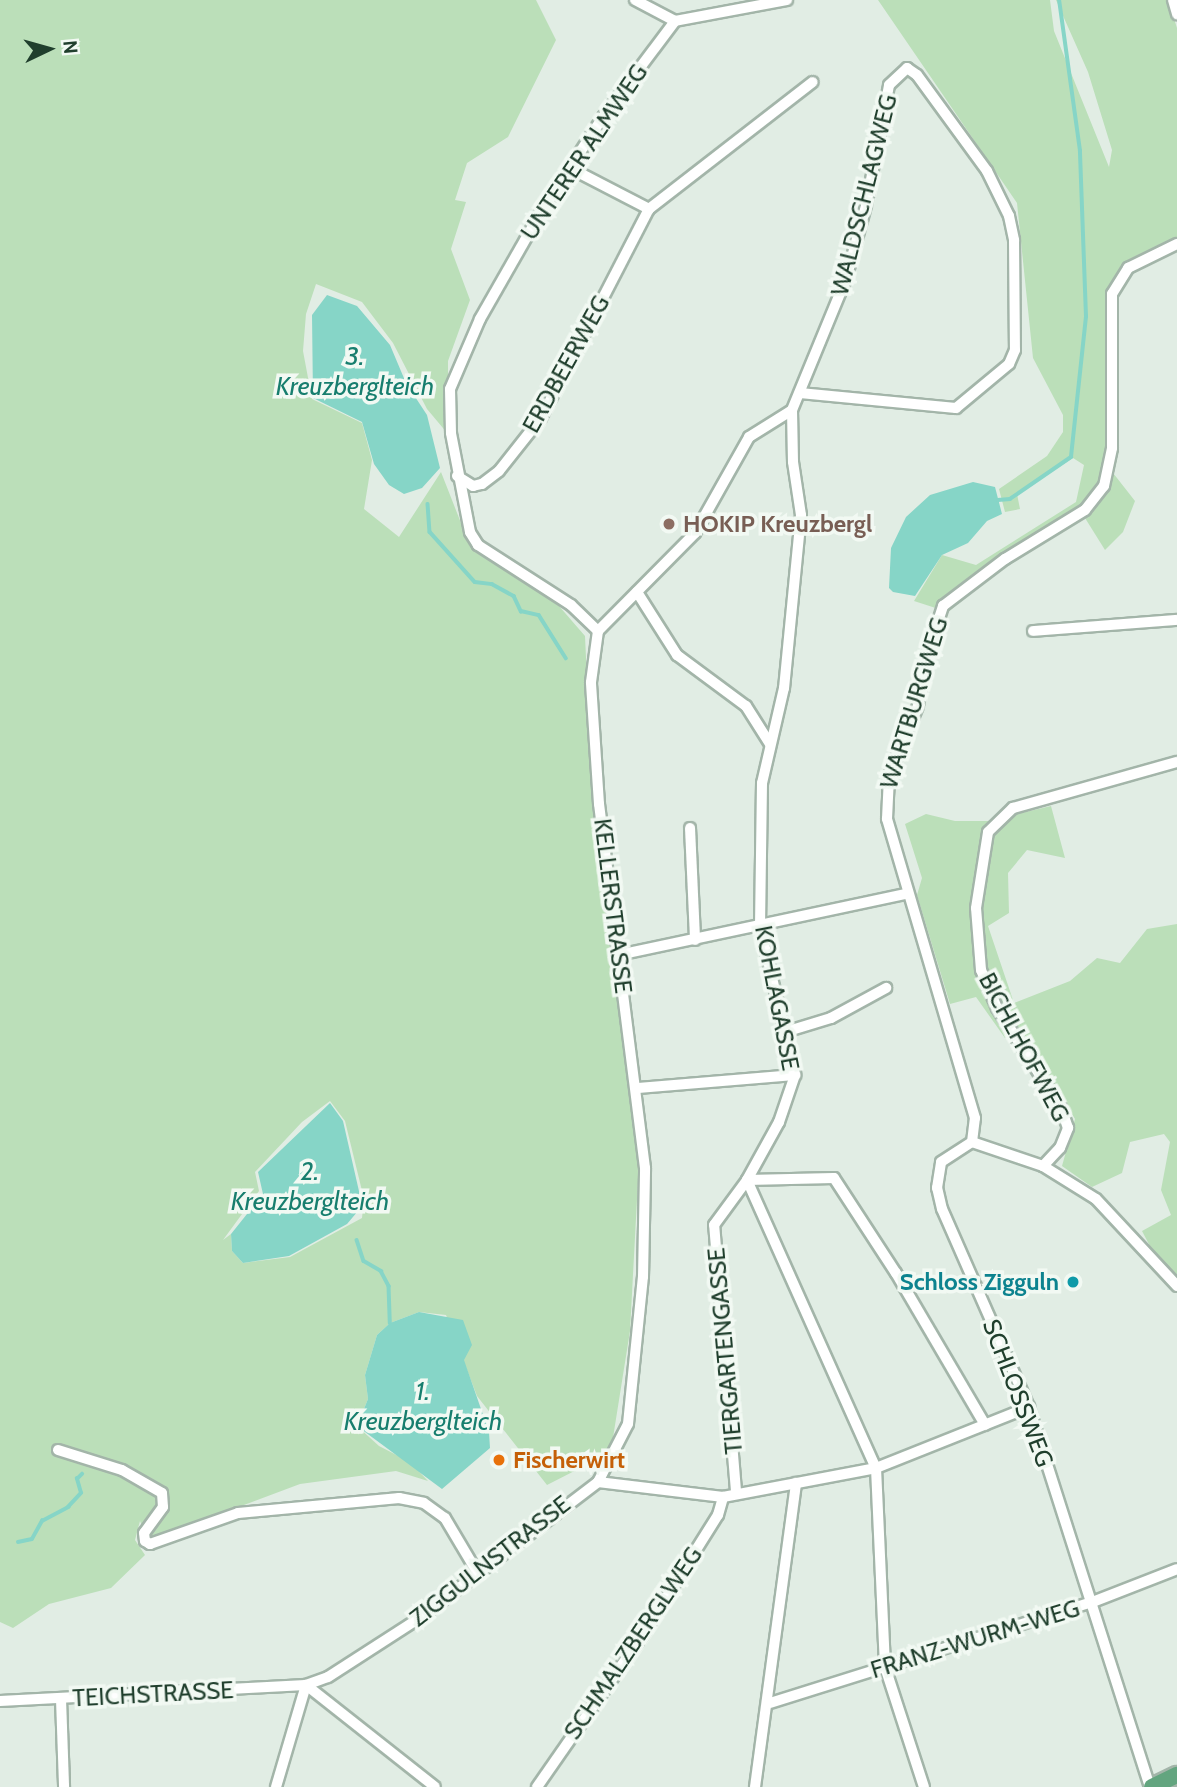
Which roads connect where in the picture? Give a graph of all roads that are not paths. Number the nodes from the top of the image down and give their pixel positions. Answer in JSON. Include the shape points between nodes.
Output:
{"nodes":[{"id":1,"x":635,"y":0,"type":"edge"},
{"id":2,"x":787,"y":0,"type":"edge"},
{"id":3,"x":1173,"y":0,"type":"edge"},
{"id":4,"x":1177,"y":13,"type":"edge"},
{"id":5,"x":675,"y":21,"type":"junction"},
{"id":6,"x":813,"y":82,"type":"dead end"},
{"id":7,"x":570,"y":169,"type":"junction"},
{"id":8,"x":649,"y":209,"type":"junction"},
{"id":9,"x":1177,"y":244,"type":"edge"},
{"id":10,"x":800,"y":393,"type":"junction"},
{"id":11,"x":792,"y":410,"type":"junction"},
{"id":12,"x":457,"y":476,"type":"junction"},
{"id":13,"x":637,"y":592,"type":"junction"},
{"id":14,"x":1177,"y":620,"type":"edge"},
{"id":15,"x":598,"y":631,"type":"junction"},
{"id":16,"x":1032,"y":631,"type":"dead end"},
{"id":17,"x":770,"y":744,"type":"junction"},
{"id":18,"x":1177,"y":762,"type":"edge"},
{"id":19,"x":690,"y":828,"type":"dead end"},
{"id":20,"x":906,"y":894,"type":"junction"},
{"id":21,"x":760,"y":927,"type":"junction"},
{"id":22,"x":695,"y":940,"type":"junction"},
{"id":23,"x":618,"y":955,"type":"junction"},
{"id":24,"x":886,"y":988,"type":"dead end"},
{"id":25,"x":785,"y":1032,"type":"junction"},
{"id":26,"x":795,"y":1075,"type":"junction"},
{"id":27,"x":638,"y":1088,"type":"junction"},
{"id":28,"x":972,"y":1142,"type":"junction"},
{"id":29,"x":1043,"y":1166,"type":"junction"},
{"id":30,"x":747,"y":1180,"type":"junction"},
{"id":31,"x":1177,"y":1286,"type":"edge"},
{"id":32,"x":1029,"y":1407,"type":"junction"},
{"id":33,"x":985,"y":1426,"type":"junction"},
{"id":34,"x":58,"y":1451,"type":"dead end"},
{"id":35,"x":876,"y":1468,"type":"junction"},
{"id":36,"x":598,"y":1482,"type":"junction"},
{"id":37,"x":796,"y":1483,"type":"junction"},
{"id":38,"x":736,"y":1491,"type":"junction"},
{"id":39,"x":723,"y":1497,"type":"junction"},
{"id":40,"x":1177,"y":1569,"type":"edge"},
{"id":41,"x":477,"y":1572,"type":"junction"},
{"id":42,"x":1090,"y":1603,"type":"junction"},
{"id":43,"x":885,"y":1667,"type":"junction"},
{"id":44,"x":306,"y":1685,"type":"junction"},
{"id":45,"x":61,"y":1699,"type":"junction"},
{"id":46,"x":0,"y":1701,"type":"edge"},
{"id":47,"x":770,"y":1703,"type":"junction"},
{"id":48,"x":1177,"y":1775,"type":"edge"},
{"id":49,"x":64,"y":1787,"type":"edge"},
{"id":50,"x":276,"y":1787,"type":"edge"},
{"id":51,"x":435,"y":1787,"type":"edge"},
{"id":52,"x":537,"y":1787,"type":"edge"},
{"id":53,"x":755,"y":1787,"type":"edge"},
{"id":54,"x":924,"y":1787,"type":"edge"},
{"id":55,"x":1151,"y":1787,"type":"edge"}],
"edges":[{"from":1,"to":5,"type":"street"},
{"from":2,"to":5,"type":"street"},
{"from":3,"to":4,"type":"street"},
{"from":5,"to":7,"type":"street","name":"UNTERER ALMWEG"},
{"from":6,"to":8,"type":"street","name":"ERDBEERWEG"},
{"from":7,"to":8,"type":"street"},
{"from":7,"to":12,"type":"street","name":"UNTERER ALMWEG","via":[[480,319],[450,389]]},
{"from":8,"to":12,"type":"street","name":"ERDBEERWEG","via":[[541,418],[499,471],[482,485],[473,486]]},
{"from":9,"to":20,"type":"street","name":"WARTBURGWEG","via":[[1128,268],[1112,294],[1112,448],[1104,486],[1085,510],[1005,559],[943,606],[927,655],[918,706],[886,792],[887,819]]},
{"from":10,"to":10,"type":"street","name":"WALDSCHLAGWEG","via":[[956,408],[1009,364],[1015,350],[1014,240],[1009,216],[987,171],[917,75],[906,68],[889,85],[866,206],[846,279]]},
{"from":10,"to":11,"type":"street","name":"WALDSCHLAGWEG"},
{"from":11,"to":13,"type":"street","via":[[748,438],[695,533]]},
{"from":11,"to":17,"type":"street","name":"KOHLAGASSE","via":[[801,515],[788,655]]},
{"from":12,"to":15,"type":"street","via":[[464,516],[478,545],[571,605]]},
{"from":13,"to":15,"type":"street"},
{"from":13,"to":17,"type":"street","via":[[677,655],[746,706]]},
{"from":14,"to":16,"type":"street"},
{"from":15,"to":23,"type":"street","name":"KELLERSTRASSE","via":[[591,682],[599,804]]},
{"from":17,"to":21,"type":"street","name":"KOHLAGASSE","via":[[761,794]]},
{"from":18,"to":29,"type":"street","name":"BICHLHOFWEG","via":[[1013,808],[988,832],[976,908],[981,970],[997,1008],[1061,1108],[1068,1128],[1060,1148]]},
{"from":19,"to":22,"type":"street"},
{"from":20,"to":21,"type":"street"},
{"from":20,"to":28,"type":"street","name":"WARTBURGWEG","via":[[975,1118]]},
{"from":21,"to":22,"type":"street"},
{"from":21,"to":25,"type":"street","name":"KOHLAGASSE"},
{"from":22,"to":23,"type":"street"},
{"from":23,"to":27,"type":"street","name":"KELLERSTRASSE"},
{"from":24,"to":25,"type":"street","via":[[831,1018]]},
{"from":25,"to":26,"type":"street","name":"KOHLAGASSE"},
{"from":26,"to":27,"type":"street"},
{"from":26,"to":30,"type":"street","name":"KOHLAGASSE","via":[[779,1122]]},
{"from":27,"to":36,"type":"street","name":"KELLERSTRASSE","via":[[645,1168],[638,1346],[628,1424]]},
{"from":28,"to":29,"type":"street"},
{"from":28,"to":32,"type":"street","name":"SCHLOSSWEG","via":[[941,1162],[937,1188],[942,1209]]},
{"from":29,"to":31,"type":"street","via":[[1096,1199]]},
{"from":30,"to":33,"type":"street","via":[[834,1178],[896,1273]]},
{"from":30,"to":35,"type":"street"},
{"from":30,"to":38,"type":"street","name":"TIERGARTENGASSE","via":[[714,1226]]},
{"from":32,"to":33,"type":"street"},
{"from":32,"to":42,"type":"street","name":"SCHLOSSWEG"},
{"from":33,"to":35,"type":"street"},
{"from":34,"to":41,"type":"street","via":[[122,1470],[162,1493],[163,1507],[144,1533],[150,1544],[238,1513],[398,1498],[424,1503],[445,1518]]},
{"from":35,"to":37,"type":"street"},
{"from":35,"to":43,"type":"street"},
{"from":36,"to":39,"type":"street","name":"ZIGGULNSTRASSE"},
{"from":36,"to":41,"type":"street","name":"ZIGGULNSTRASSE"},
{"from":37,"to":38,"type":"street"},
{"from":37,"to":47,"type":"street"},
{"from":38,"to":39,"type":"street"},
{"from":39,"to":52,"type":"street","name":"SCHMALZBERGLWEG","via":[[718,1514],[642,1636]]},
{"from":40,"to":42,"type":"street","name":"FRANZ-WURM-WEG"},
{"from":41,"to":44,"type":"street","name":"ZIGGULNSTRASSE","via":[[421,1616],[328,1677]]},
{"from":42,"to":43,"type":"street","name":"FRANZ-WURM-WEG"},
{"from":42,"to":55,"type":"street","name":"SCHLOSSWEG"},
{"from":43,"to":47,"type":"street","name":"FRANZ-WURM-WEG"},
{"from":43,"to":54,"type":"street"},
{"from":44,"to":45,"type":"street","name":"TEICHSTRASSE"},
{"from":44,"to":50,"type":"street"},
{"from":44,"to":51,"type":"street"},
{"from":45,"to":46,"type":"street","name":"TEICHSTRASSE"},
{"from":45,"to":49,"type":"street"},
{"from":47,"to":53,"type":"street"},
{"from":48,"to":55,"type":"main road"}]}
